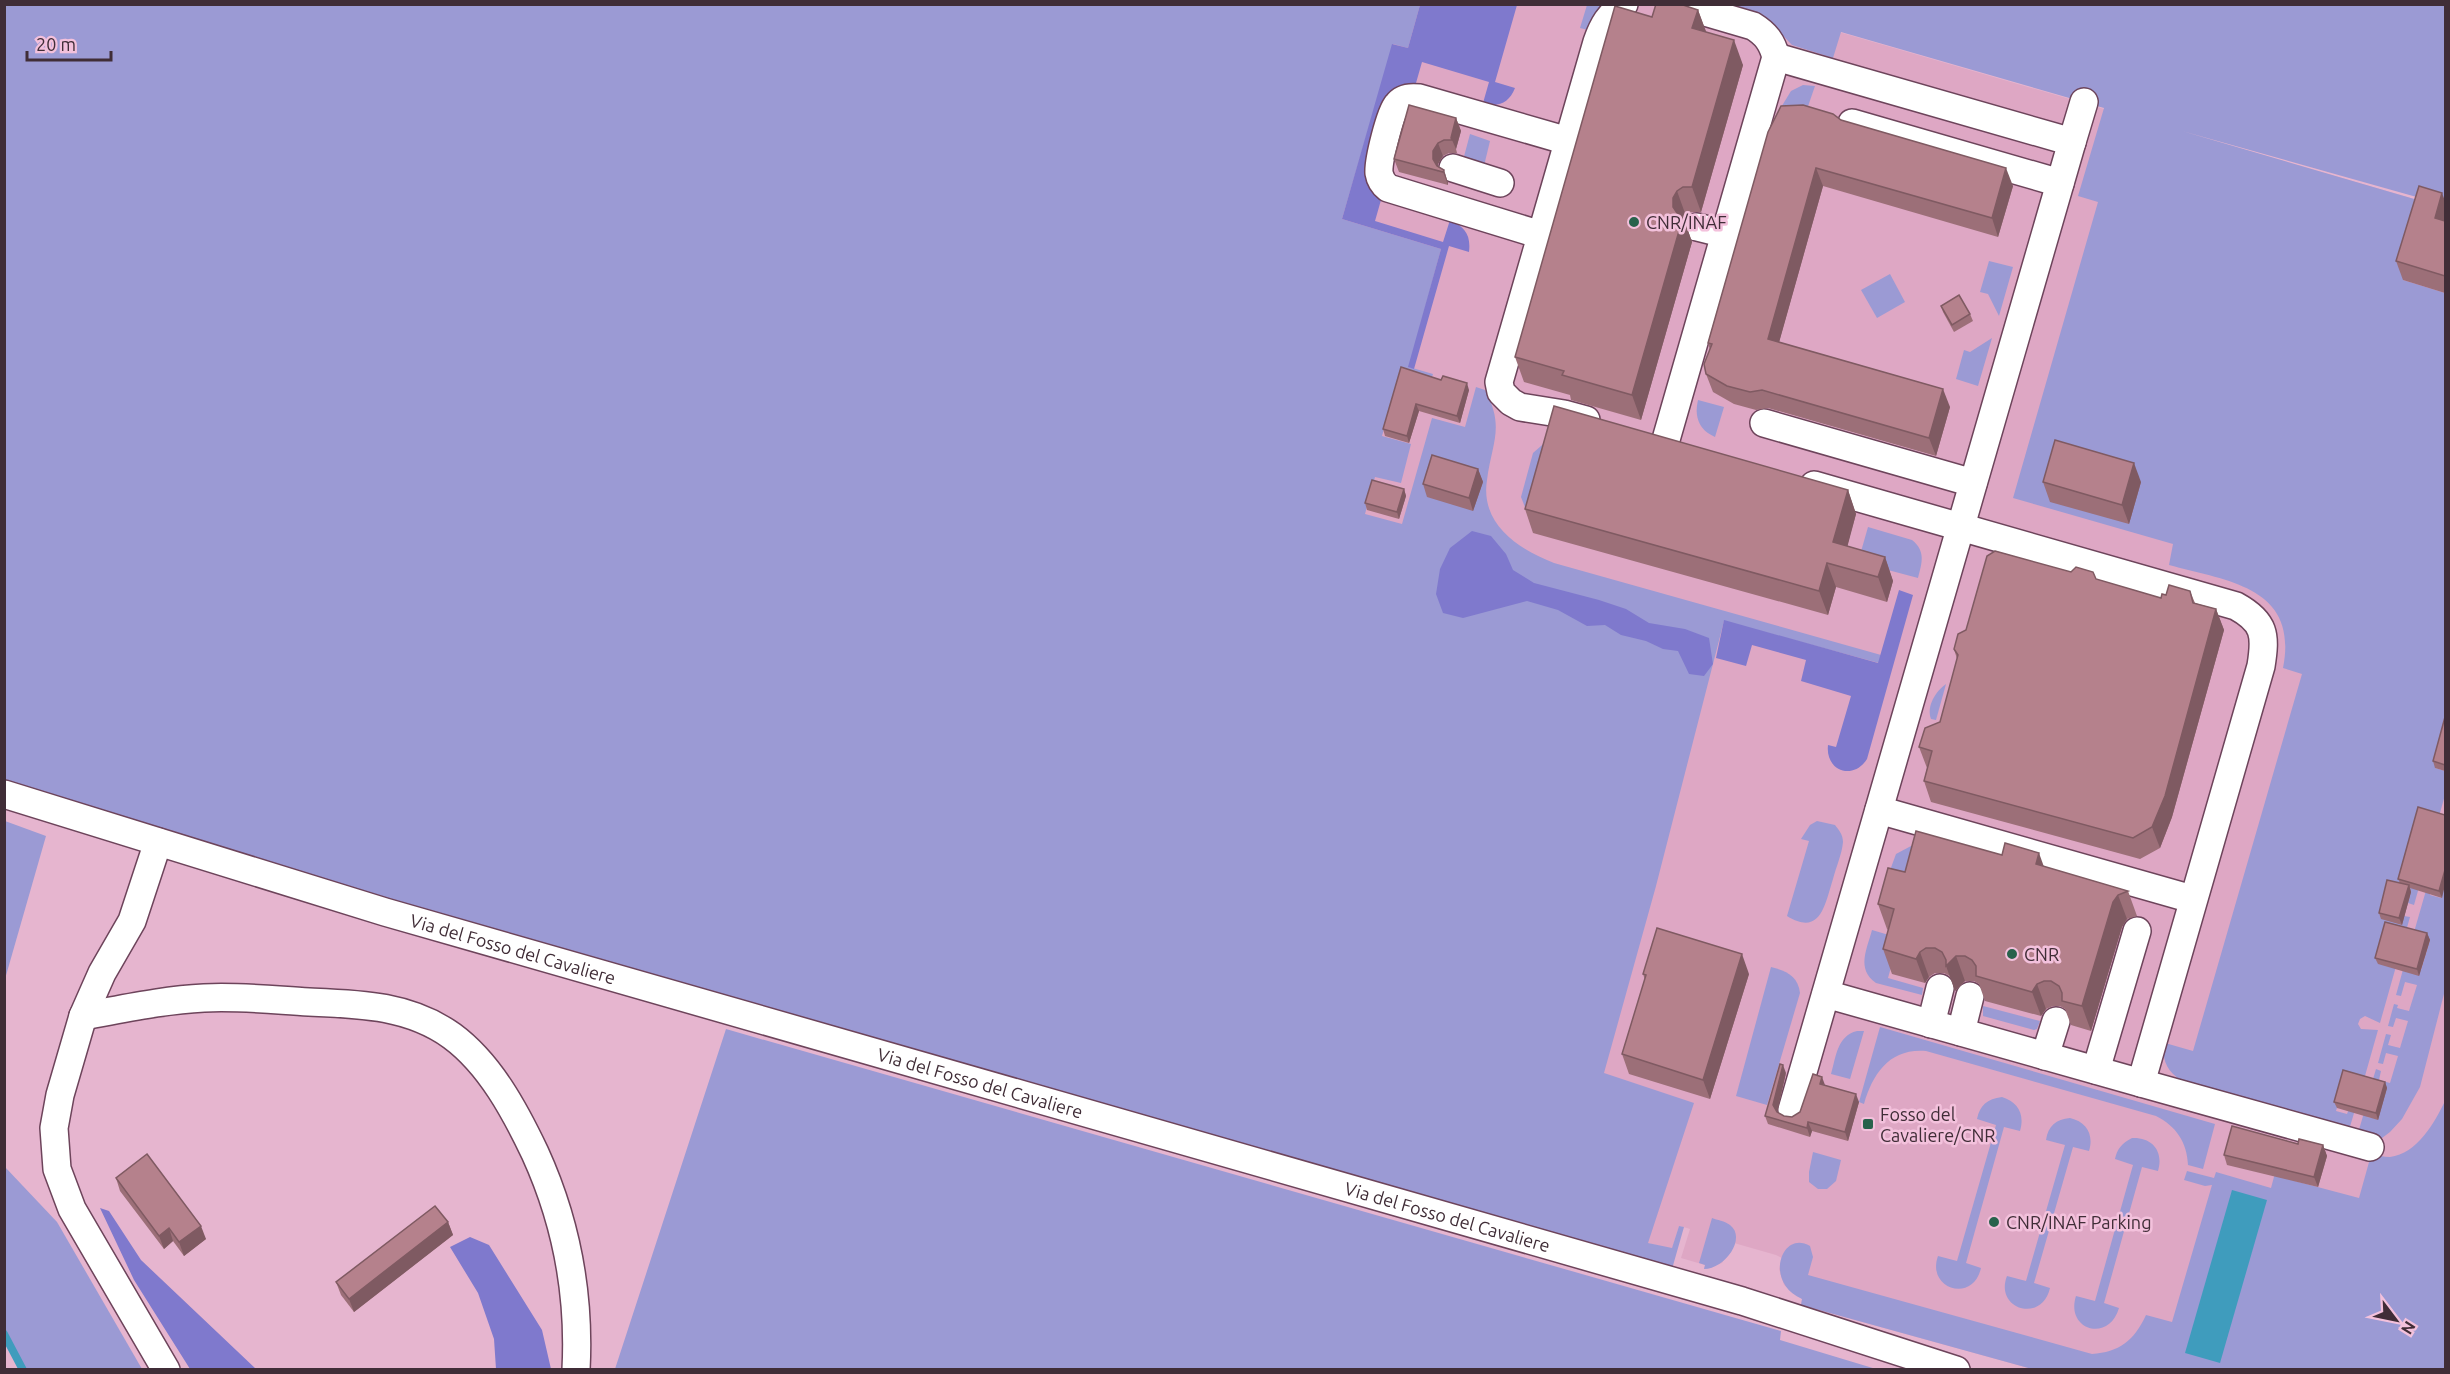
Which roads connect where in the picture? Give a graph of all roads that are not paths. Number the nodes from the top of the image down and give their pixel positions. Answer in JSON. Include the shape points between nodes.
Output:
{"nodes":[{"id":1,"x":1624,"y":4,"type":"edge"},
{"id":2,"x":1678,"y":4,"type":"edge"},
{"id":3,"x":1776,"y":57,"type":"junction"},
{"id":4,"x":2084,"y":102,"type":"dead end"},
{"id":5,"x":1852,"y":123,"type":"edge"},
{"id":6,"x":1568,"y":141,"type":"junction"},
{"id":7,"x":2072,"y":142,"type":"junction"},
{"id":8,"x":1453,"y":168,"type":"dead end"},
{"id":9,"x":1500,"y":183,"type":"dead end"},
{"id":10,"x":2060,"y":183,"type":"junction"},
{"id":11,"x":1697,"y":227,"type":"dead end"},
{"id":12,"x":1725,"y":234,"type":"junction"},
{"id":13,"x":1541,"y":235,"type":"junction"},
{"id":14,"x":1764,"y":423,"type":"dead end"},
{"id":15,"x":1609,"y":426,"type":"edge"},
{"id":16,"x":1665,"y":443,"type":"edge"},
{"id":17,"x":1789,"y":478,"type":"edge"},
{"id":18,"x":1973,"y":483,"type":"junction"},
{"id":19,"x":1960,"y":527,"type":"junction"},
{"id":20,"x":4,"y":794,"type":"edge"},
{"id":21,"x":1879,"y":810,"type":"junction"},
{"id":22,"x":158,"y":842,"type":"junction"},
{"id":23,"x":2192,"y":899,"type":"junction"},
{"id":24,"x":2137,"y":931,"type":"dead end"},
{"id":25,"x":1940,"y":988,"type":"dead end"},
{"id":26,"x":1826,"y":994,"type":"junction"},
{"id":27,"x":1970,"y":996,"type":"dead end"},
{"id":28,"x":83,"y":1016,"type":"junction"},
{"id":29,"x":2056,"y":1021,"type":"dead end"},
{"id":30,"x":1931,"y":1024,"type":"junction"},
{"id":31,"x":1961,"y":1032,"type":"junction"},
{"id":32,"x":2046,"y":1056,"type":"junction"},
{"id":33,"x":2096,"y":1070,"type":"junction"},
{"id":34,"x":2141,"y":1083,"type":"junction"},
{"id":35,"x":1792,"y":1110,"type":"dead end"},
{"id":36,"x":2370,"y":1147,"type":"dead end"},
{"id":37,"x":166,"y":1370,"type":"edge"},
{"id":38,"x":576,"y":1370,"type":"edge"},
{"id":39,"x":1956,"y":1370,"type":"edge"}],
"edges":[{"from":1,"to":6,"type":"street","via":[[1603,25]]},
{"from":2,"to":3,"type":"street","via":[[1753,26],[1772,44]]},
{"from":3,"to":7,"type":"street"},
{"from":3,"to":12,"type":"street"},
{"from":4,"to":7,"type":"street"},
{"from":5,"to":10,"type":"street"},
{"from":6,"to":13,"type":"street"},
{"from":6,"to":13,"type":"street","via":[[1419,98],[1403,99],[1393,113],[1379,168],[1388,188]]},
{"from":7,"to":10,"type":"street"},
{"from":8,"to":9,"type":"street"},
{"from":10,"to":18,"type":"street"},
{"from":11,"to":12,"type":"street"},
{"from":12,"to":16,"type":"street"},
{"from":13,"to":15,"type":"street","via":[[1499,382],[1501,392],[1520,407]]},
{"from":14,"to":18,"type":"street"},
{"from":17,"to":19,"type":"street"},
{"from":18,"to":19,"type":"street"},
{"from":19,"to":21,"type":"street"},
{"from":19,"to":23,"type":"street","via":[[2236,606],[2260,625],[2265,643],[2261,666]]},
{"from":20,"to":22,"type":"street","name":"Via del Fosso del Cavaliere"},
{"from":21,"to":23,"type":"street"},
{"from":21,"to":26,"type":"street"},
{"from":22,"to":28,"type":"street","via":[[132,921]]},
{"from":22,"to":39,"type":"street","name":"Via del Fosso del Cavaliere","via":[[385,912],[1742,1301]]},
{"from":23,"to":34,"type":"street"},
{"from":24,"to":33,"type":"street"},
{"from":25,"to":30,"type":"street"},
{"from":26,"to":30,"type":"street"},
{"from":26,"to":35,"type":"street"},
{"from":27,"to":31,"type":"street"},
{"from":28,"to":37,"type":"street","via":[[56,1112],[57,1169],[84,1230]]},
{"from":28,"to":38,"type":"street","via":[[207,998],[360,1004],[406,1013],[453,1037],[484,1068],[506,1098],[551,1192],[574,1281]]},
{"from":29,"to":32,"type":"street"},
{"from":30,"to":31,"type":"street"},
{"from":31,"to":32,"type":"street"},
{"from":32,"to":33,"type":"street"},
{"from":33,"to":34,"type":"street"},
{"from":34,"to":36,"type":"street"}]}
